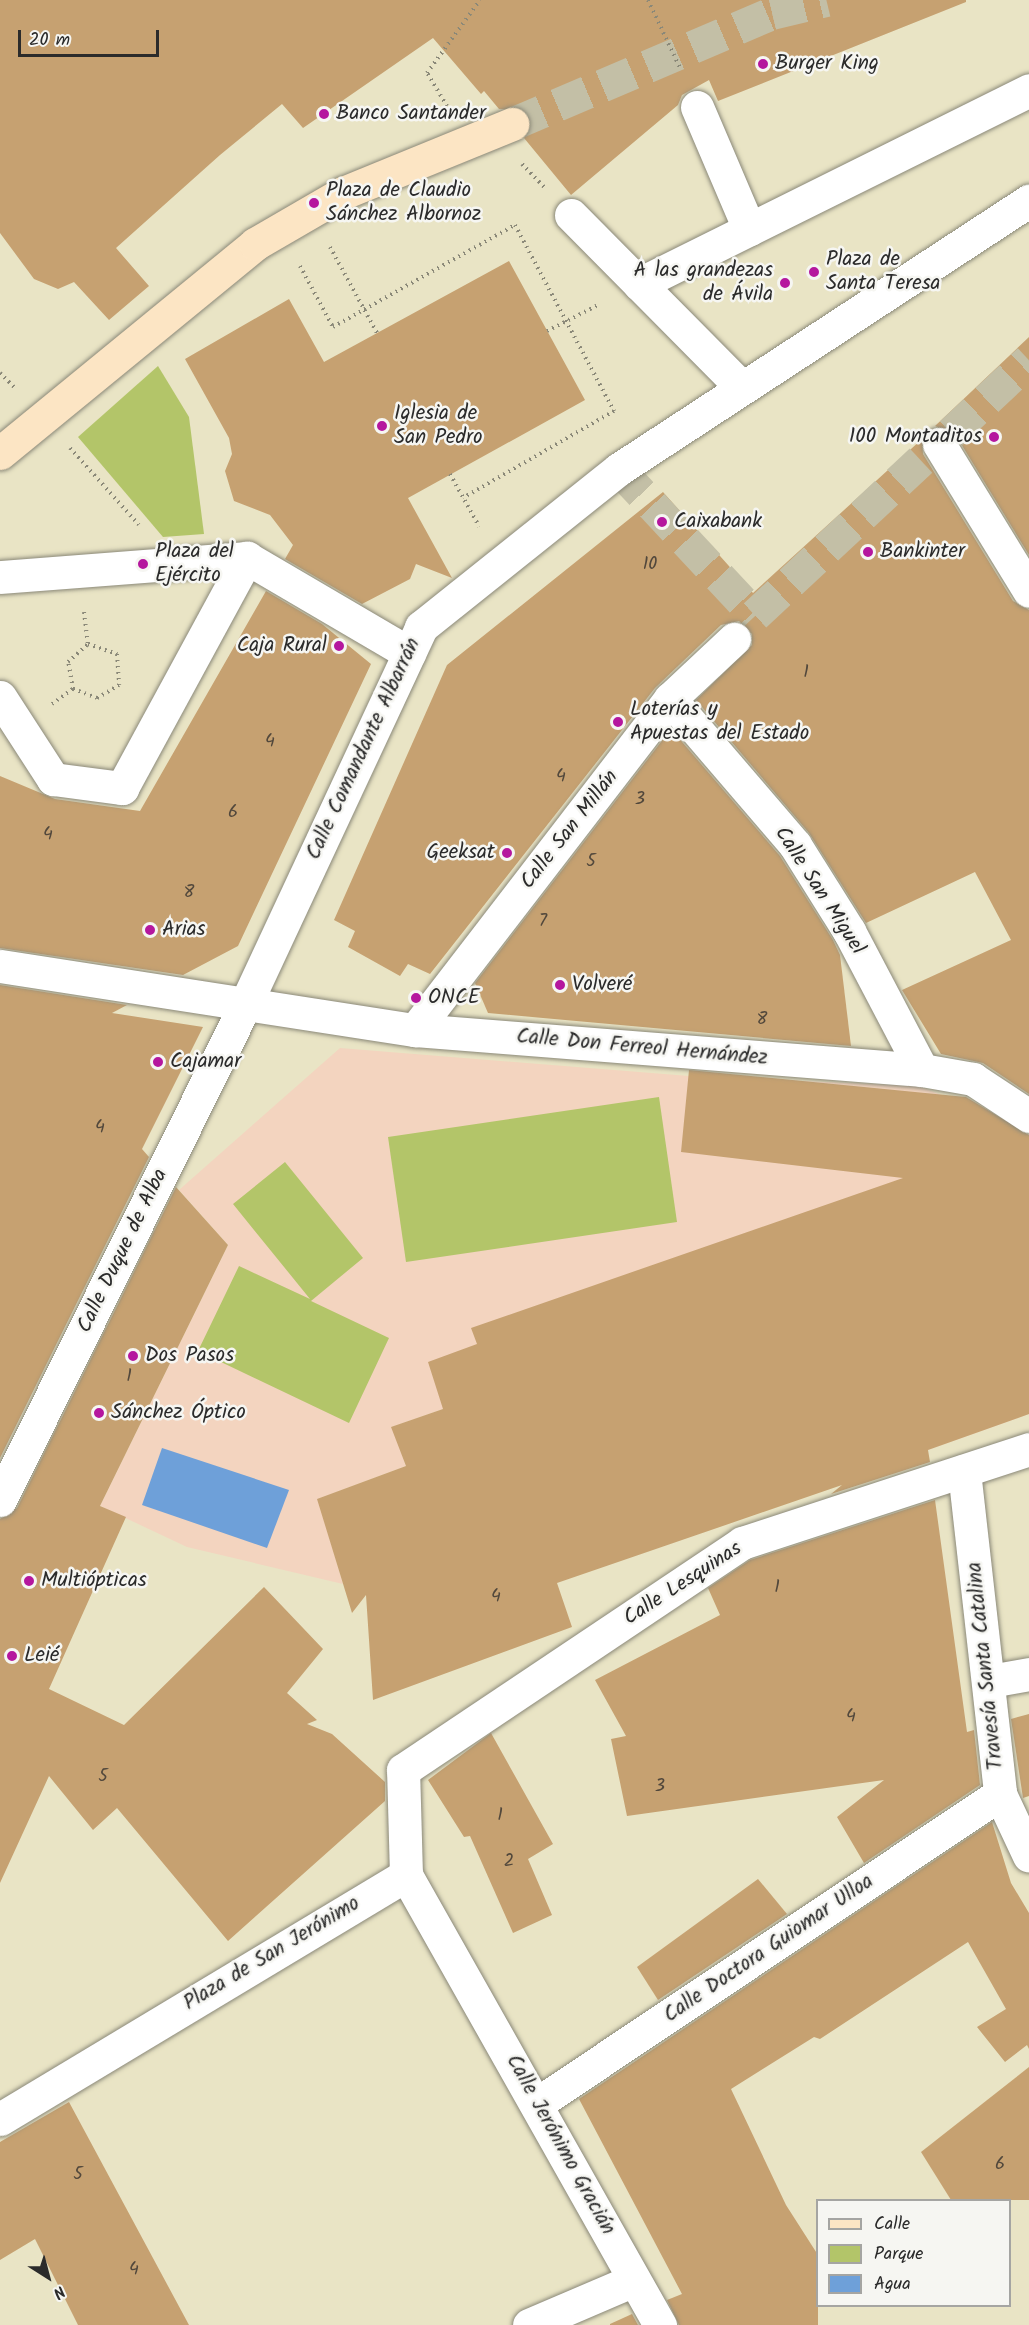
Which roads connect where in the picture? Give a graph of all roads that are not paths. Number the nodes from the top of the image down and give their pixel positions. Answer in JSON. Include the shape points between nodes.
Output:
{"nodes":[{"id":1,"x":1029,"y":90,"type":"edge"},
{"id":2,"x":697,"y":107,"type":"dead end"},
{"id":3,"x":512,"y":124,"type":"tunnel mouth"},
{"id":4,"x":1029,"y":201,"type":"edge"},
{"id":5,"x":571,"y":215,"type":"dead end"},
{"id":6,"x":749,"y":229,"type":"junction"},
{"id":7,"x":639,"y":284,"type":"junction"},
{"id":8,"x":742,"y":388,"type":"junction"},
{"id":9,"x":937,"y":446,"type":"dead end"},
{"id":10,"x":0,"y":453,"type":"edge"},
{"id":11,"x":247,"y":558,"type":"junction"},
{"id":12,"x":0,"y":577,"type":"edge"},
{"id":13,"x":1029,"y":591,"type":"edge"},
{"id":14,"x":734,"y":639,"type":"dead end"},
{"id":15,"x":409,"y":653,"type":"junction"},
{"id":16,"x":0,"y":697,"type":"edge"},
{"id":17,"x":670,"y":699,"type":"junction"},
{"id":18,"x":0,"y":966,"type":"edge"},
{"id":19,"x":246,"y":1003,"type":"junction"},
{"id":20,"x":416,"y":1030,"type":"junction"},
{"id":21,"x":922,"y":1071,"type":"junction"},
{"id":22,"x":1029,"y":1116,"type":"edge"},
{"id":23,"x":1029,"y":1449,"type":"edge"},
{"id":24,"x":964,"y":1471,"type":"junction"},
{"id":25,"x":0,"y":1500,"type":"edge"},
{"id":26,"x":1029,"y":1674,"type":"edge"},
{"id":27,"x":990,"y":1681,"type":"junction"},
{"id":28,"x":1000,"y":1794,"type":"junction"},
{"id":29,"x":1029,"y":1856,"type":"edge"},
{"id":30,"x":406,"y":1875,"type":"junction"},
{"id":31,"x":538,"y":2103,"type":"junction"},
{"id":32,"x":0,"y":2119,"type":"edge"},
{"id":33,"x":634,"y":2280,"type":"junction"},
{"id":34,"x":529,"y":2325,"type":"edge"},
{"id":35,"x":660,"y":2325,"type":"edge"}],
"edges":[{"from":1,"to":6,"type":"street"},
{"from":2,"to":6,"type":"street"},
{"from":3,"to":10,"type":"street","via":[[343,193],[280,230],[165,317]]},
{"from":4,"to":8,"type":"street"},
{"from":5,"to":7,"type":"street"},
{"from":6,"to":7,"type":"street"},
{"from":7,"to":8,"type":"street"},
{"from":8,"to":15,"type":"street","name":"Calle Comandante Albarrán","via":[[620,469],[500,564],[421,627]]},
{"from":9,"to":13,"type":"street"},
{"from":11,"to":12,"type":"street"},
{"from":11,"to":15,"type":"street"},
{"from":11,"to":16,"type":"street","via":[[122,788],[53,779]]},
{"from":14,"to":17,"type":"street","name":"Calle San Millán"},
{"from":15,"to":19,"type":"street","name":"Calle Comandante Albarrán"},
{"from":17,"to":20,"type":"street","name":"Calle San Millán"},
{"from":17,"to":21,"type":"street","name":"Calle San Miguel","via":[[795,845],[849,931]]},
{"from":18,"to":19,"type":"street","name":"Calle Don Ferreol Hernández"},
{"from":19,"to":20,"type":"street","name":"Calle Don Ferreol Hernández"},
{"from":19,"to":25,"type":"street","name":"Calle Duque de Alba"},
{"from":20,"to":21,"type":"street","name":"Calle Don Ferreol Hernández"},
{"from":21,"to":22,"type":"street","name":"Calle Don Ferreol Hernández","via":[[973,1079]]},
{"from":23,"to":24,"type":"street","name":"Calle Lesquinas"},
{"from":24,"to":27,"type":"street","name":"Travesía Santa Catalina"},
{"from":24,"to":30,"type":"street","name":"Calle Lesquinas","via":[[742,1543],[403,1770]]},
{"from":26,"to":27,"type":"street"},
{"from":27,"to":28,"type":"street","name":"Travesía Santa Catalina"},
{"from":28,"to":29,"type":"street","name":"Travesía Santa Catalina"},
{"from":28,"to":31,"type":"street","name":"Calle Doctora Guiomar Ulloa"},
{"from":30,"to":31,"type":"street","name":"Calle Jerónimo Gracián"},
{"from":30,"to":32,"type":"street","name":"Plaza de San Jerónimo"},
{"from":31,"to":33,"type":"street","name":"Calle Jerónimo Gracián"},
{"from":33,"to":34,"type":"street"},
{"from":33,"to":35,"type":"street","name":"Calle Jerónimo Gracián"}]}
